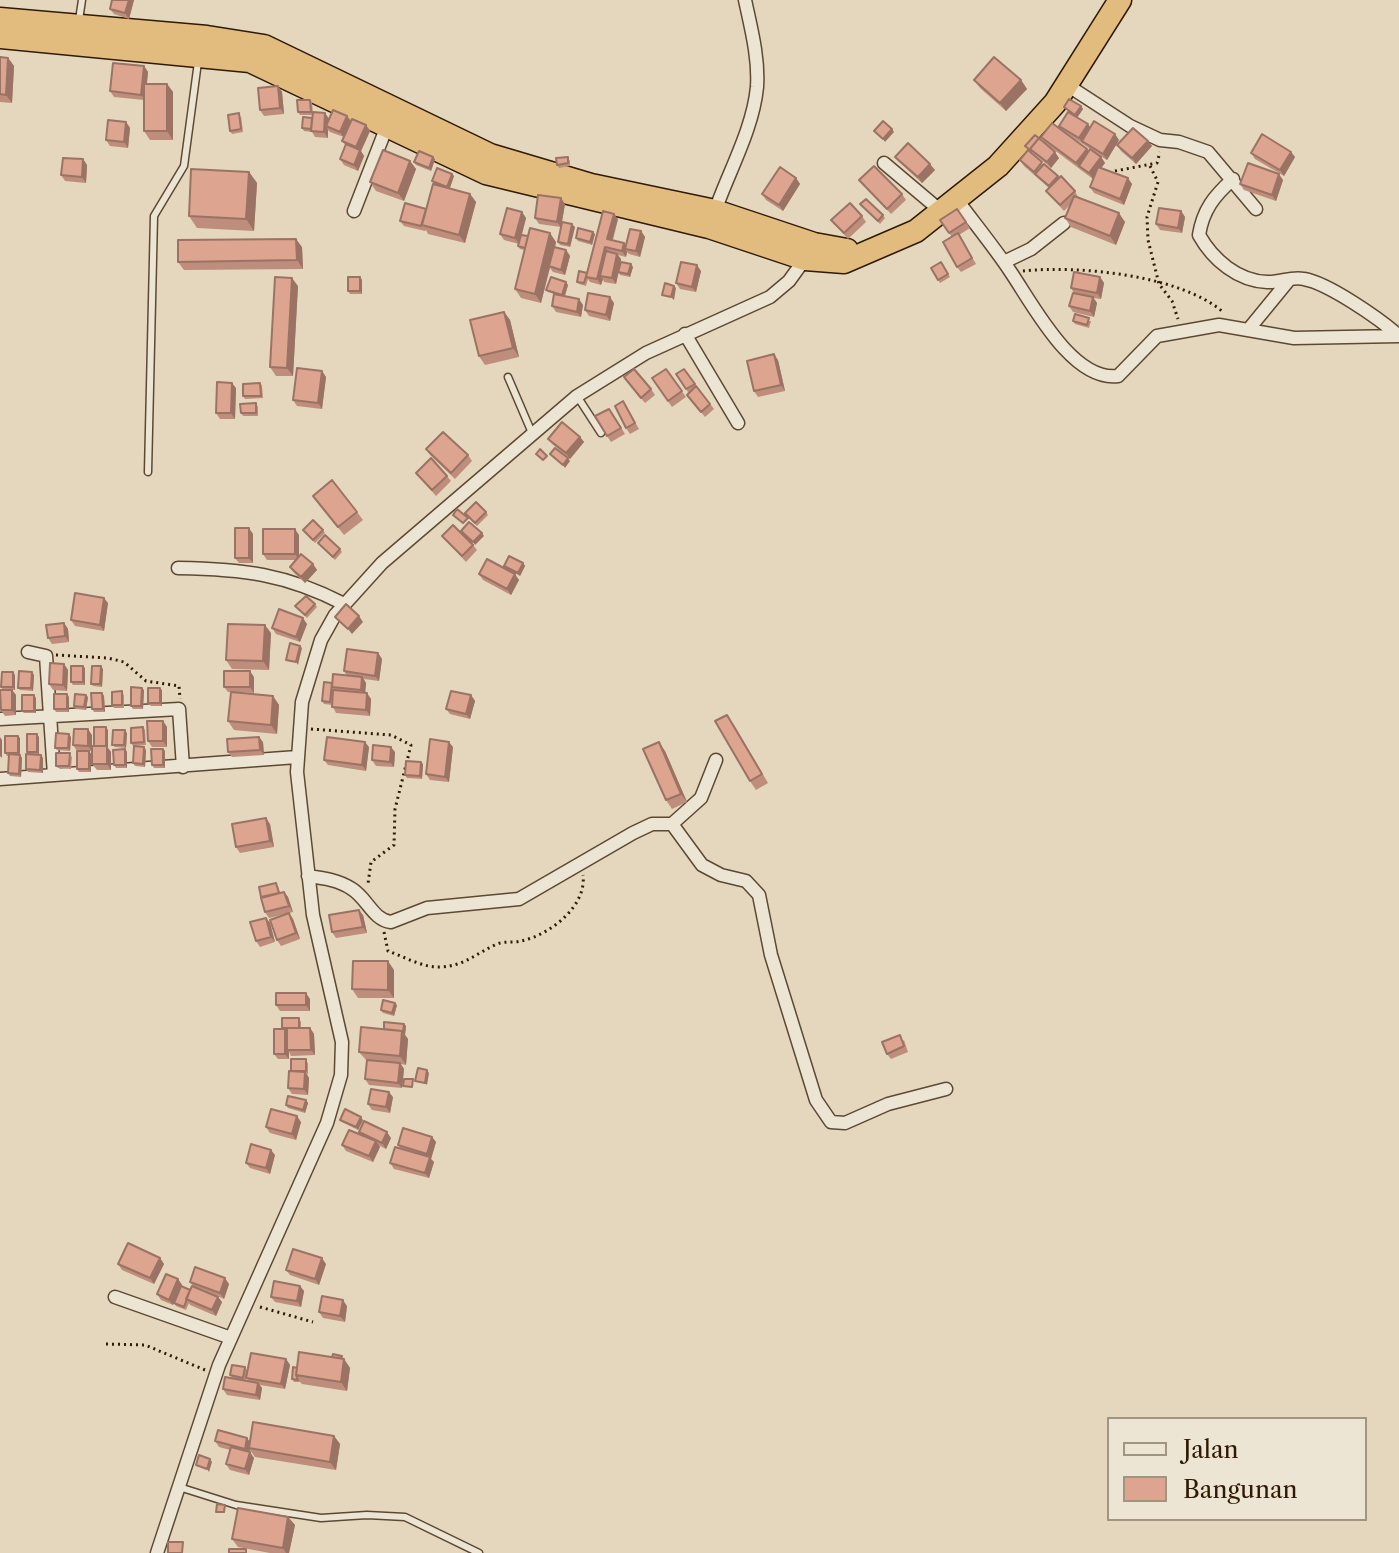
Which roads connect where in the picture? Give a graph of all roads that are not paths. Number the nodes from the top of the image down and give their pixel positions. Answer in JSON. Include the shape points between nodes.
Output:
{"nodes":[{"id":1,"x":82,"y":0,"type":"edge"},
{"id":2,"x":745,"y":0,"type":"edge"},
{"id":3,"x":1120,"y":0,"type":"edge"},
{"id":4,"x":0,"y":19,"type":"edge"},
{"id":5,"x":77,"y":27,"type":"junction"},
{"id":6,"x":0,"y":37,"type":"edge"},
{"id":7,"x":199,"y":54,"type":"junction"},
{"id":8,"x":1067,"y":85,"type":"junction"},
{"id":9,"x":387,"y":126,"type":"junction"},
{"id":10,"x":884,"y":163,"type":"dead end"},
{"id":11,"x":1233,"y":179,"type":"junction"},
{"id":12,"x":950,"y":206,"type":"junction"},
{"id":13,"x":1256,"y":209,"type":"dead end"},
{"id":14,"x":354,"y":211,"type":"dead end"},
{"id":15,"x":715,"y":211,"type":"junction"},
{"id":16,"x":1064,"y":223,"type":"edge"},
{"id":17,"x":814,"y":252,"type":"junction"},
{"id":18,"x":1007,"y":267,"type":"junction"},
{"id":19,"x":1291,"y":278,"type":"junction"},
{"id":20,"x":1248,"y":330,"type":"junction"},
{"id":21,"x":685,"y":334,"type":"junction"},
{"id":22,"x":1399,"y":336,"type":"edge"},
{"id":23,"x":508,"y":377,"type":"dead end"},
{"id":24,"x":577,"y":396,"type":"junction"},
{"id":25,"x":738,"y":423,"type":"dead end"},
{"id":26,"x":601,"y":433,"type":"edge"},
{"id":27,"x":533,"y":436,"type":"junction"},
{"id":28,"x":148,"y":472,"type":"dead end"},
{"id":29,"x":178,"y":568,"type":"dead end"},
{"id":30,"x":344,"y":604,"type":"junction"},
{"id":31,"x":28,"y":652,"type":"dead end"},
{"id":32,"x":49,"y":716,"type":"junction"},
{"id":33,"x":0,"y":719,"type":"edge"},
{"id":34,"x":297,"y":757,"type":"junction"},
{"id":35,"x":716,"y":760,"type":"dead end"},
{"id":36,"x":183,"y":767,"type":"junction"},
{"id":37,"x":54,"y":775,"type":"junction"},
{"id":38,"x":0,"y":779,"type":"edge"},
{"id":39,"x":672,"y":824,"type":"junction"},
{"id":40,"x":308,"y":876,"type":"junction"},
{"id":41,"x":946,"y":1089,"type":"dead end"},
{"id":42,"x":115,"y":1297,"type":"dead end"},
{"id":43,"x":231,"y":1338,"type":"junction"},
{"id":44,"x":179,"y":1487,"type":"junction"},
{"id":45,"x":157,"y":1553,"type":"edge"},
{"id":46,"x":479,"y":1553,"type":"edge"}],
"edges":[{"from":1,"to":5,"type":"lane"},
{"from":2,"to":15,"type":"street","via":[[757,86],[752,116]]},
{"from":3,"to":8,"type":"highway"},
{"from":4,"to":5,"type":"highway"},
{"from":5,"to":15,"type":"highway","via":[[264,46],[490,155],[591,185]]},
{"from":6,"to":7,"type":"highway"},
{"from":7,"to":9,"type":"highway","via":[[250,61]]},
{"from":7,"to":28,"type":"lane","via":[[184,166],[154,216]]},
{"from":8,"to":11,"type":"street","via":[[1130,126],[1208,152]]},
{"from":8,"to":12,"type":"highway","via":[[1023,140]]},
{"from":9,"to":14,"type":"street"},
{"from":9,"to":17,"type":"highway","via":[[518,184]]},
{"from":10,"to":12,"type":"street"},
{"from":11,"to":13,"type":"street"},
{"from":11,"to":19,"type":"street","via":[[1201,218],[1199,235],[1205,246],[1216,260],[1248,279],[1269,283]]},
{"from":12,"to":17,"type":"highway","via":[[916,231],[851,256]]},
{"from":12,"to":18,"type":"street"},
{"from":15,"to":17,"type":"highway"},
{"from":16,"to":18,"type":"street"},
{"from":17,"to":21,"type":"street","via":[[770,297]]},
{"from":18,"to":20,"type":"street","via":[[1048,330],[1094,373],[1118,376],[1157,336],[1234,325]]},
{"from":19,"to":20,"type":"street"},
{"from":19,"to":22,"type":"street","via":[[1325,287]]},
{"from":20,"to":22,"type":"street","via":[[1294,338]]},
{"from":21,"to":24,"type":"street"},
{"from":21,"to":25,"type":"street"},
{"from":23,"to":27,"type":"lane"},
{"from":24,"to":26,"type":"lane"},
{"from":24,"to":27,"type":"street"},
{"from":27,"to":30,"type":"street","via":[[382,563]]},
{"from":29,"to":30,"type":"street","via":[[281,577]]},
{"from":30,"to":34,"type":"street","via":[[321,640],[302,702]]},
{"from":31,"to":32,"type":"street","via":[[45,654]]},
{"from":32,"to":33,"type":"street"},
{"from":32,"to":36,"type":"street","via":[[179,709]]},
{"from":32,"to":37,"type":"street"},
{"from":34,"to":36,"type":"street"},
{"from":34,"to":40,"type":"street"},
{"from":35,"to":39,"type":"street","via":[[701,798]]},
{"from":36,"to":37,"type":"street"},
{"from":37,"to":38,"type":"street"},
{"from":39,"to":40,"type":"street","via":[[652,824],[633,833],[508,902],[427,908],[391,922],[382,921],[354,890]]},
{"from":39,"to":41,"type":"street","via":[[702,865],[746,881],[759,895],[771,955],[812,1085],[831,1122],[845,1123],[888,1104]]},
{"from":40,"to":43,"type":"street","via":[[342,1042],[341,1075],[327,1123]]},
{"from":42,"to":43,"type":"street"},
{"from":43,"to":44,"type":"street"},
{"from":44,"to":45,"type":"street"},
{"from":44,"to":46,"type":"lane","via":[[236,1505],[297,1515],[405,1517]]}]}
